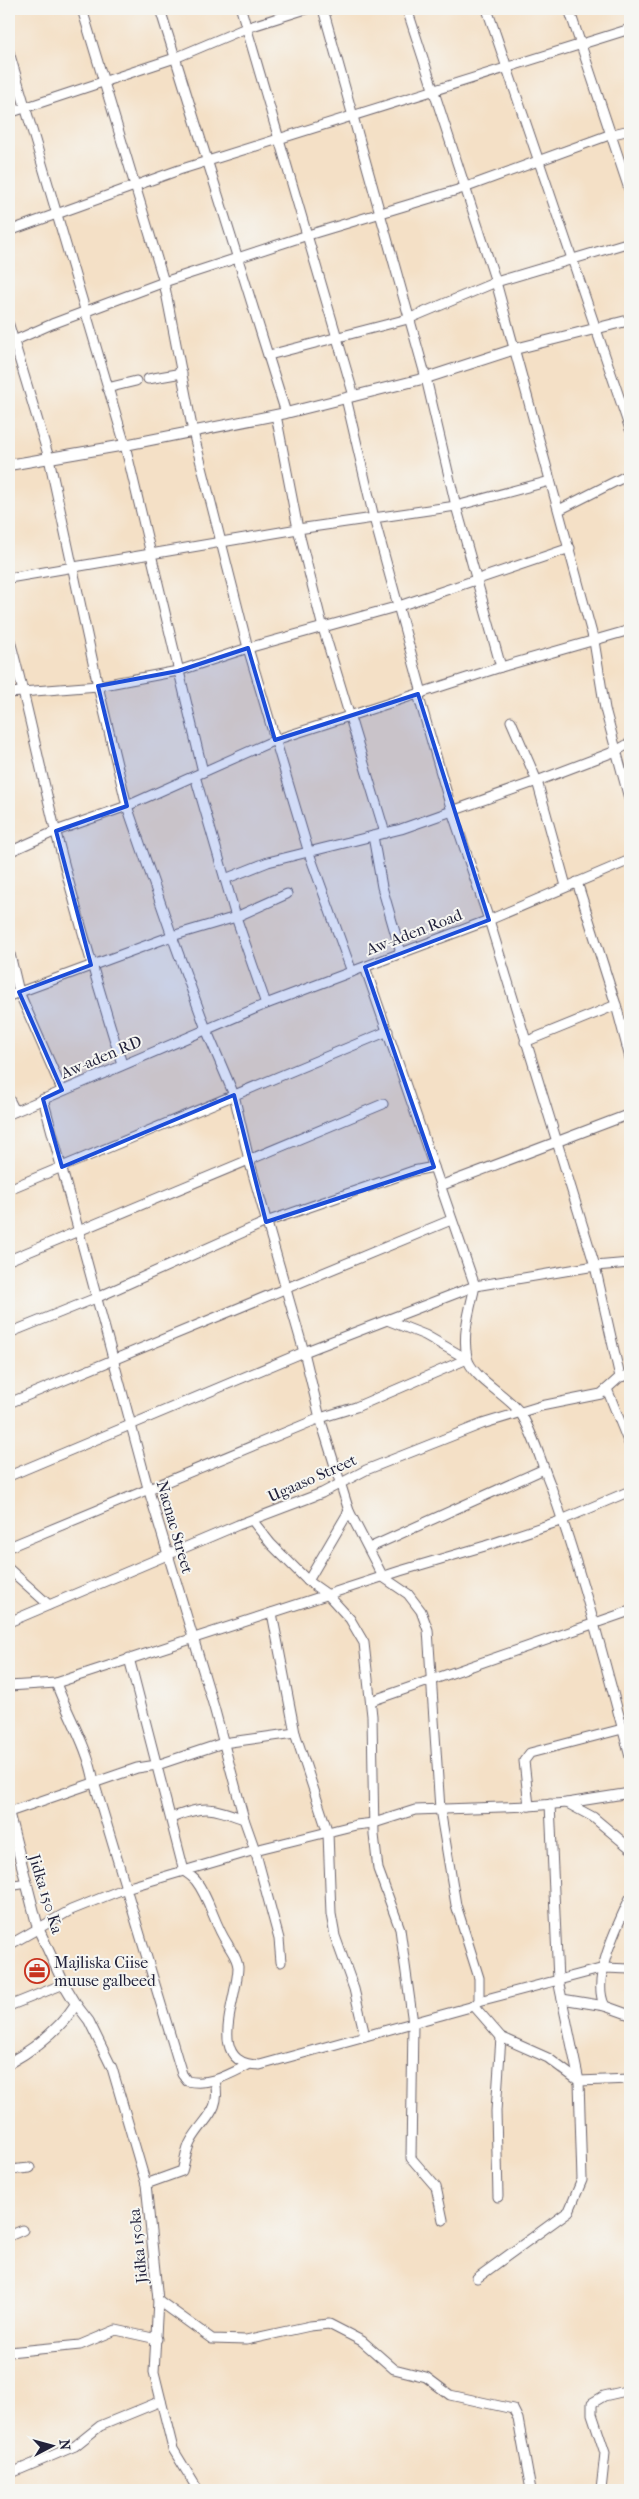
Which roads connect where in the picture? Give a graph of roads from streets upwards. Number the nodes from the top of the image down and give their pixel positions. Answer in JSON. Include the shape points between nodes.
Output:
{"nodes":[{"id":1,"x":82,"y":9,"type":"edge"},
{"id":2,"x":160,"y":9,"type":"edge"},
{"id":3,"x":242,"y":9,"type":"edge"},
{"id":4,"x":306,"y":9,"type":"edge"},
{"id":5,"x":323,"y":9,"type":"edge"},
{"id":6,"x":407,"y":9,"type":"edge"},
{"id":7,"x":487,"y":9,"type":"edge"},
{"id":8,"x":569,"y":9,"type":"edge"},
{"id":9,"x":246,"y":28,"type":"junction"},
{"id":10,"x":630,"y":29,"type":"edge"},
{"id":11,"x":580,"y":44,"type":"junction"},
{"id":12,"x":9,"y":52,"type":"edge"},
{"id":13,"x":175,"y":58,"type":"junction"},
{"id":14,"x":506,"y":68,"type":"junction"},
{"id":15,"x":104,"y":82,"type":"junction"},
{"id":16,"x":434,"y":92,"type":"junction"},
{"id":17,"x":26,"y":107,"type":"junction"},
{"id":18,"x":9,"y":113,"type":"edge"},
{"id":19,"x":353,"y":117,"type":"junction"},
{"id":20,"x":630,"y":130,"type":"edge"},
{"id":21,"x":609,"y":135,"type":"junction"},
{"id":22,"x":278,"y":139,"type":"junction"},
{"id":23,"x":540,"y":160,"type":"junction"},
{"id":24,"x":207,"y":161,"type":"junction"},
{"id":25,"x":136,"y":184,"type":"junction"},
{"id":26,"x":464,"y":188,"type":"junction"},
{"id":27,"x":630,"y":192,"type":"edge"},
{"id":28,"x":56,"y":214,"type":"junction"},
{"id":29,"x":379,"y":214,"type":"junction"},
{"id":30,"x":9,"y":230,"type":"edge"},
{"id":31,"x":308,"y":235,"type":"junction"},
{"id":32,"x":630,"y":242,"type":"edge"},
{"id":33,"x":238,"y":259,"type":"junction"},
{"id":34,"x":573,"y":261,"type":"junction"},
{"id":35,"x":164,"y":282,"type":"junction"},
{"id":36,"x":496,"y":282,"type":"junction"},
{"id":37,"x":84,"y":311,"type":"junction"},
{"id":38,"x":408,"y":318,"type":"junction"},
{"id":39,"x":630,"y":320,"type":"edge"},
{"id":40,"x":9,"y":325,"type":"edge"},
{"id":41,"x":596,"y":328,"type":"junction"},
{"id":42,"x":338,"y":338,"type":"junction"},
{"id":43,"x":11,"y":343,"type":"edge"},
{"id":44,"x":515,"y":349,"type":"junction"},
{"id":45,"x":269,"y":356,"type":"junction"},
{"id":46,"x":182,"y":373,"type":"junction"},
{"id":47,"x":426,"y":378,"type":"junction"},
{"id":48,"x":148,"y":380,"type":"dead end"},
{"id":49,"x":136,"y":381,"type":"dead end"},
{"id":50,"x":107,"y":388,"type":"junction"},
{"id":51,"x":350,"y":397,"type":"junction"},
{"id":52,"x":281,"y":414,"type":"junction"},
{"id":53,"x":630,"y":429,"type":"edge"},
{"id":54,"x":193,"y":432,"type":"junction"},
{"id":55,"x":125,"y":445,"type":"junction"},
{"id":56,"x":49,"y":458,"type":"junction"},
{"id":57,"x":9,"y":465,"type":"edge"},
{"id":58,"x":630,"y":474,"type":"edge"},
{"id":59,"x":550,"y":480,"type":"junction"},
{"id":60,"x":456,"y":506,"type":"junction"},
{"id":61,"x":559,"y":510,"type":"junction"},
{"id":62,"x":374,"y":518,"type":"junction"},
{"id":63,"x":298,"y":529,"type":"junction"},
{"id":64,"x":220,"y":543,"type":"junction"},
{"id":65,"x":570,"y":548,"type":"junction"},
{"id":66,"x":150,"y":556,"type":"junction"},
{"id":67,"x":74,"y":567,"type":"junction"},
{"id":68,"x":9,"y":578,"type":"edge"},
{"id":69,"x":476,"y":580,"type":"junction"},
{"id":70,"x":399,"y":606,"type":"junction"},
{"id":71,"x":323,"y":628,"type":"junction"},
{"id":72,"x":630,"y":630,"type":"edge"},
{"id":73,"x":9,"y":637,"type":"edge"},
{"id":74,"x":594,"y":641,"type":"junction"},
{"id":75,"x":248,"y":648,"type":"junction"},
{"id":76,"x":501,"y":667,"type":"junction"},
{"id":77,"x":178,"y":671,"type":"junction"},
{"id":78,"x":98,"y":686,"type":"junction"},
{"id":79,"x":24,"y":692,"type":"junction"},
{"id":80,"x":9,"y":693,"type":"edge"},
{"id":81,"x":420,"y":694,"type":"junction"},
{"id":82,"x":350,"y":714,"type":"junction"},
{"id":83,"x":511,"y":721,"type":"dead end"},
{"id":84,"x":275,"y":740,"type":"junction"},
{"id":85,"x":630,"y":743,"type":"edge"},
{"id":86,"x":616,"y":751,"type":"junction"},
{"id":87,"x":199,"y":774,"type":"junction"},
{"id":88,"x":537,"y":781,"type":"junction"},
{"id":89,"x":630,"y":802,"type":"edge"},
{"id":90,"x":127,"y":806,"type":"junction"},
{"id":91,"x":452,"y":811,"type":"junction"},
{"id":92,"x":56,"y":831,"type":"junction"},
{"id":93,"x":385,"y":833,"type":"junction"},
{"id":94,"x":373,"y":836,"type":"junction"},
{"id":95,"x":9,"y":852,"type":"edge"},
{"id":96,"x":309,"y":853,"type":"junction"},
{"id":97,"x":630,"y":860,"type":"edge"},
{"id":98,"x":225,"y":879,"type":"junction"},
{"id":99,"x":577,"y":882,"type":"junction"},
{"id":100,"x":566,"y":886,"type":"junction"},
{"id":101,"x":286,"y":894,"type":"dead end"},
{"id":102,"x":236,"y":917,"type":"junction"},
{"id":103,"x":489,"y":920,"type":"junction"},
{"id":104,"x":172,"y":936,"type":"junction"},
{"id":105,"x":9,"y":950,"type":"edge"},
{"id":106,"x":400,"y":953,"type":"junction"},
{"id":107,"x":90,"y":965,"type":"junction"},
{"id":108,"x":365,"y":967,"type":"junction"},
{"id":109,"x":352,"y":972,"type":"junction"},
{"id":110,"x":20,"y":992,"type":"junction"},
{"id":111,"x":9,"y":996,"type":"edge"},
{"id":112,"x":266,"y":1004,"type":"junction"},
{"id":113,"x":616,"y":1005,"type":"junction"},
{"id":114,"x":206,"y":1029,"type":"junction"},
{"id":115,"x":388,"y":1031,"type":"junction"},
{"id":116,"x":525,"y":1042,"type":"junction"},
{"id":117,"x":630,"y":1058,"type":"edge"},
{"id":118,"x":122,"y":1064,"type":"junction"},
{"id":119,"x":62,"y":1090,"type":"junction"},
{"id":120,"x":234,"y":1095,"type":"junction"},
{"id":121,"x":9,"y":1098,"type":"edge"},
{"id":122,"x":43,"y":1099,"type":"junction"},
{"id":123,"x":383,"y":1104,"type":"dead end"},
{"id":124,"x":12,"y":1112,"type":"edge"},
{"id":125,"x":630,"y":1114,"type":"edge"},
{"id":126,"x":557,"y":1143,"type":"junction"},
{"id":127,"x":249,"y":1160,"type":"junction"},
{"id":128,"x":434,"y":1166,"type":"junction"},
{"id":129,"x":62,"y":1167,"type":"junction"},
{"id":130,"x":440,"y":1186,"type":"junction"},
{"id":131,"x":9,"y":1188,"type":"edge"},
{"id":132,"x":451,"y":1220,"type":"junction"},
{"id":133,"x":266,"y":1222,"type":"junction"},
{"id":134,"x":79,"y":1232,"type":"junction"},
{"id":135,"x":9,"y":1260,"type":"edge"},
{"id":136,"x":630,"y":1263,"type":"edge"},
{"id":137,"x":595,"y":1266,"type":"junction"},
{"id":138,"x":475,"y":1286,"type":"junction"},
{"id":139,"x":285,"y":1288,"type":"junction"},
{"id":140,"x":96,"y":1298,"type":"junction"},
{"id":141,"x":387,"y":1320,"type":"junction"},
{"id":142,"x":9,"y":1333,"type":"edge"},
{"id":143,"x":304,"y":1352,"type":"junction"},
{"id":144,"x":467,"y":1359,"type":"junction"},
{"id":145,"x":113,"y":1360,"type":"junction"},
{"id":146,"x":630,"y":1375,"type":"edge"},
{"id":147,"x":620,"y":1377,"type":"junction"},
{"id":148,"x":607,"y":1389,"type":"junction"},
{"id":149,"x":9,"y":1403,"type":"edge"},
{"id":150,"x":521,"y":1412,"type":"junction"},
{"id":151,"x":320,"y":1418,"type":"junction"},
{"id":152,"x":131,"y":1424,"type":"junction"},
{"id":153,"x":630,"y":1446,"type":"edge"},
{"id":154,"x":544,"y":1468,"type":"junction"},
{"id":155,"x":9,"y":1476,"type":"edge"},
{"id":156,"x":341,"y":1482,"type":"junction"},
{"id":157,"x":148,"y":1488,"type":"junction"},
{"id":158,"x":630,"y":1490,"type":"edge"},
{"id":159,"x":349,"y":1511,"type":"junction"},
{"id":160,"x":563,"y":1519,"type":"junction"},
{"id":161,"x":252,"y":1520,"type":"junction"},
{"id":162,"x":9,"y":1547,"type":"edge"},
{"id":163,"x":368,"y":1548,"type":"junction"},
{"id":164,"x":167,"y":1554,"type":"junction"},
{"id":165,"x":9,"y":1569,"type":"edge"},
{"id":166,"x":383,"y":1577,"type":"junction"},
{"id":167,"x":308,"y":1581,"type":"junction"},
{"id":168,"x":328,"y":1595,"type":"junction"},
{"id":169,"x":49,"y":1605,"type":"junction"},
{"id":170,"x":630,"y":1611,"type":"edge"},
{"id":171,"x":272,"y":1613,"type":"junction"},
{"id":172,"x":9,"y":1622,"type":"edge"},
{"id":173,"x":593,"y":1624,"type":"junction"},
{"id":174,"x":192,"y":1637,"type":"junction"},
{"id":175,"x":129,"y":1658,"type":"junction"},
{"id":176,"x":430,"y":1681,"type":"junction"},
{"id":177,"x":56,"y":1683,"type":"junction"},
{"id":178,"x":9,"y":1686,"type":"edge"},
{"id":179,"x":371,"y":1701,"type":"junction"},
{"id":180,"x":626,"y":1728,"type":"edge"},
{"id":181,"x":295,"y":1733,"type":"junction"},
{"id":182,"x":223,"y":1743,"type":"junction"},
{"id":183,"x":630,"y":1757,"type":"edge"},
{"id":184,"x":156,"y":1765,"type":"junction"},
{"id":185,"x":94,"y":1782,"type":"junction"},
{"id":186,"x":630,"y":1793,"type":"edge"},
{"id":187,"x":567,"y":1803,"type":"junction"},
{"id":188,"x":550,"y":1804,"type":"junction"},
{"id":189,"x":529,"y":1806,"type":"junction"},
{"id":190,"x":440,"y":1809,"type":"junction"},
{"id":191,"x":9,"y":1814,"type":"edge"},
{"id":192,"x":171,"y":1818,"type":"junction"},
{"id":193,"x":244,"y":1819,"type":"junction"},
{"id":194,"x":374,"y":1823,"type":"junction"},
{"id":195,"x":328,"y":1833,"type":"junction"},
{"id":196,"x":630,"y":1848,"type":"edge"},
{"id":197,"x":255,"y":1850,"type":"junction"},
{"id":198,"x":184,"y":1871,"type":"junction"},
{"id":199,"x":27,"y":1883,"type":"junction"},
{"id":200,"x":9,"y":1886,"type":"edge"},
{"id":201,"x":126,"y":1888,"type":"junction"},
{"id":202,"x":630,"y":1898,"type":"edge"},
{"id":203,"x":38,"y":1928,"type":"junction"},
{"id":204,"x":9,"y":1945,"type":"edge"},
{"id":205,"x":281,"y":1962,"type":"dead end"},
{"id":206,"x":604,"y":1968,"type":"junction"},
{"id":207,"x":630,"y":1969,"type":"edge"},
{"id":208,"x":558,"y":1980,"type":"junction"},
{"id":209,"x":64,"y":1984,"type":"junction"},
{"id":210,"x":562,"y":1999,"type":"junction"},
{"id":211,"x":476,"y":2003,"type":"junction"},
{"id":212,"x":76,"y":2004,"type":"junction"},
{"id":213,"x":9,"y":2006,"type":"edge"},
{"id":214,"x":605,"y":2006,"type":"junction"},
{"id":215,"x":630,"y":2016,"type":"edge"},
{"id":216,"x":413,"y":2023,"type":"junction"},
{"id":217,"x":365,"y":2036,"type":"junction"},
{"id":218,"x":501,"y":2037,"type":"junction"},
{"id":219,"x":9,"y":2063,"type":"edge"},
{"id":220,"x":248,"y":2065,"type":"junction"},
{"id":221,"x":630,"y":2079,"type":"edge"},
{"id":222,"x":215,"y":2081,"type":"junction"},
{"id":223,"x":578,"y":2081,"type":"junction"},
{"id":224,"x":30,"y":2168,"type":"dead end"},
{"id":225,"x":9,"y":2170,"type":"edge"},
{"id":226,"x":146,"y":2184,"type":"junction"},
{"id":227,"x":498,"y":2197,"type":"dead end"},
{"id":228,"x":443,"y":2220,"type":"dead end"},
{"id":229,"x":23,"y":2230,"type":"dead end"},
{"id":230,"x":9,"y":2236,"type":"edge"},
{"id":231,"x":477,"y":2278,"type":"dead end"},
{"id":232,"x":158,"y":2300,"type":"junction"},
{"id":233,"x":157,"y":2339,"type":"junction"},
{"id":234,"x":9,"y":2352,"type":"edge"},
{"id":235,"x":630,"y":2390,"type":"edge"},
{"id":236,"x":161,"y":2401,"type":"junction"},
{"id":237,"x":9,"y":2474,"type":"edge"},
{"id":238,"x":198,"y":2490,"type":"edge"},
{"id":239,"x":531,"y":2490,"type":"edge"},
{"id":240,"x":601,"y":2490,"type":"edge"}],
"edges":[{"from":1,"to":15,"type":"street"},
{"from":2,"to":13,"type":"street"},
{"from":3,"to":9,"type":"street"},
{"from":4,"to":9,"type":"street"},
{"from":5,"to":19,"type":"street"},
{"from":6,"to":16,"type":"street"},
{"from":7,"to":14,"type":"street"},
{"from":8,"to":11,"type":"street"},
{"from":9,"to":13,"type":"street"},
{"from":9,"to":22,"type":"street"},
{"from":10,"to":11,"type":"street"},
{"from":11,"to":14,"type":"street"},
{"from":11,"to":21,"type":"street"},
{"from":12,"to":17,"type":"street"},
{"from":13,"to":15,"type":"street"},
{"from":13,"to":24,"type":"street"},
{"from":14,"to":16,"type":"street"},
{"from":14,"to":23,"type":"street"},
{"from":15,"to":17,"type":"street"},
{"from":15,"to":25,"type":"street"},
{"from":16,"to":19,"type":"street"},
{"from":16,"to":26,"type":"street"},
{"from":17,"to":18,"type":"street"},
{"from":17,"to":28,"type":"street"},
{"from":19,"to":22,"type":"street"},
{"from":19,"to":29,"type":"street"},
{"from":20,"to":21,"type":"street"},
{"from":21,"to":23,"type":"street"},
{"from":21,"to":27,"type":"street"},
{"from":22,"to":24,"type":"street"},
{"from":22,"to":31,"type":"street"},
{"from":23,"to":26,"type":"street"},
{"from":23,"to":34,"type":"street"},
{"from":24,"to":25,"type":"street"},
{"from":24,"to":33,"type":"street"},
{"from":25,"to":28,"type":"street"},
{"from":25,"to":35,"type":"street"},
{"from":26,"to":29,"type":"street"},
{"from":26,"to":36,"type":"street"},
{"from":28,"to":30,"type":"street"},
{"from":28,"to":37,"type":"street"},
{"from":29,"to":31,"type":"street"},
{"from":29,"to":38,"type":"street"},
{"from":31,"to":33,"type":"street"},
{"from":31,"to":42,"type":"street"},
{"from":32,"to":34,"type":"street"},
{"from":33,"to":35,"type":"street"},
{"from":33,"to":45,"type":"street"},
{"from":34,"to":36,"type":"street"},
{"from":34,"to":41,"type":"street"},
{"from":35,"to":37,"type":"street"},
{"from":35,"to":46,"type":"street"},
{"from":36,"to":38,"type":"street"},
{"from":36,"to":44,"type":"street"},
{"from":37,"to":43,"type":"street"},
{"from":37,"to":50,"type":"street"},
{"from":38,"to":42,"type":"street"},
{"from":38,"to":47,"type":"street"},
{"from":39,"to":41,"type":"street"},
{"from":40,"to":43,"type":"street"},
{"from":41,"to":44,"type":"street"},
{"from":41,"to":53,"type":"street"},
{"from":42,"to":45,"type":"street"},
{"from":42,"to":51,"type":"street"},
{"from":43,"to":56,"type":"street"},
{"from":44,"to":47,"type":"street"},
{"from":44,"to":59,"type":"street"},
{"from":45,"to":52,"type":"street"},
{"from":46,"to":48,"type":"street"},
{"from":46,"to":54,"type":"street"},
{"from":47,"to":51,"type":"street"},
{"from":47,"to":60,"type":"street"},
{"from":49,"to":50,"type":"street"},
{"from":50,"to":55,"type":"street"},
{"from":51,"to":52,"type":"street"},
{"from":51,"to":62,"type":"street"},
{"from":52,"to":54,"type":"street"},
{"from":52,"to":63,"type":"street"},
{"from":54,"to":55,"type":"street"},
{"from":54,"to":64,"type":"street"},
{"from":55,"to":56,"type":"street"},
{"from":55,"to":66,"type":"street"},
{"from":56,"to":57,"type":"street"},
{"from":56,"to":67,"type":"street"},
{"from":58,"to":61,"type":"street"},
{"from":59,"to":60,"type":"street"},
{"from":59,"to":61,"type":"street"},
{"from":60,"to":62,"type":"street"},
{"from":60,"to":69,"type":"street"},
{"from":61,"to":65,"type":"street"},
{"from":62,"to":63,"type":"street"},
{"from":62,"to":70,"type":"street"},
{"from":63,"to":64,"type":"street"},
{"from":63,"to":71,"type":"street"},
{"from":64,"to":66,"type":"street"},
{"from":64,"to":75,"type":"street"},
{"from":65,"to":69,"type":"street"},
{"from":65,"to":74,"type":"street"},
{"from":66,"to":67,"type":"street"},
{"from":66,"to":77,"type":"street"},
{"from":67,"to":68,"type":"street"},
{"from":67,"to":78,"type":"street"},
{"from":69,"to":70,"type":"street"},
{"from":69,"to":76,"type":"street"},
{"from":70,"to":71,"type":"street"},
{"from":70,"to":81,"type":"street"},
{"from":71,"to":75,"type":"street"},
{"from":71,"to":82,"type":"street"},
{"from":72,"to":74,"type":"street"},
{"from":73,"to":79,"type":"street"},
{"from":74,"to":76,"type":"street"},
{"from":74,"to":86,"type":"street","via":[[605,709]]},
{"from":75,"to":77,"type":"street"},
{"from":75,"to":84,"type":"street"},
{"from":76,"to":81,"type":"street"},
{"from":77,"to":78,"type":"street"},
{"from":77,"to":87,"type":"street"},
{"from":78,"to":79,"type":"street"},
{"from":78,"to":90,"type":"street"},
{"from":79,"to":80,"type":"street"},
{"from":79,"to":92,"type":"street"},
{"from":81,"to":82,"type":"street"},
{"from":81,"to":91,"type":"street"},
{"from":82,"to":84,"type":"street"},
{"from":82,"to":93,"type":"street"},
{"from":83,"to":88,"type":"street"},
{"from":84,"to":87,"type":"street"},
{"from":84,"to":96,"type":"street"},
{"from":85,"to":86,"type":"street"},
{"from":86,"to":88,"type":"street"},
{"from":86,"to":89,"type":"street"},
{"from":87,"to":90,"type":"street"},
{"from":87,"to":98,"type":"street"},
{"from":88,"to":91,"type":"street"},
{"from":88,"to":100,"type":"street"},
{"from":90,"to":92,"type":"street"},
{"from":90,"to":104,"type":"street"},
{"from":91,"to":93,"type":"street"},
{"from":91,"to":103,"type":"street"},
{"from":92,"to":95,"type":"street"},
{"from":92,"to":107,"type":"street"},
{"from":93,"to":94,"type":"street"},
{"from":94,"to":96,"type":"street"},
{"from":94,"to":106,"type":"street","via":[[382,887]]},
{"from":96,"to":98,"type":"street","via":[[268,862]]},
{"from":96,"to":109,"type":"street"},
{"from":97,"to":99,"type":"street","name":"Aw-Aden Road"},
{"from":98,"to":102,"type":"street"},
{"from":99,"to":100,"type":"street","name":"Aw-Aden Road"},
{"from":99,"to":113,"type":"street"},
{"from":100,"to":103,"type":"street","name":"Aw-Aden Road"},
{"from":101,"to":102,"type":"street"},
{"from":102,"to":104,"type":"street"},
{"from":102,"to":112,"type":"street"},
{"from":103,"to":106,"type":"street","name":"Aw-Aden Road"},
{"from":103,"to":116,"type":"street"},
{"from":104,"to":107,"type":"street"},
{"from":104,"to":114,"type":"street"},
{"from":105,"to":110,"type":"street"},
{"from":106,"to":108,"type":"street","name":"Aw-Aden Road"},
{"from":107,"to":110,"type":"street"},
{"from":107,"to":118,"type":"street"},
{"from":108,"to":109,"type":"street","name":"Aw-Aden Road"},
{"from":108,"to":115,"type":"street"},
{"from":109,"to":112,"type":"street","name":"Aw-Aden Road"},
{"from":110,"to":111,"type":"street"},
{"from":110,"to":119,"type":"street"},
{"from":112,"to":114,"type":"street","name":"Aw-Aden Road"},
{"from":113,"to":116,"type":"street"},
{"from":113,"to":117,"type":"street"},
{"from":114,"to":118,"type":"street","name":"Aw-aden RD"},
{"from":114,"to":120,"type":"street"},
{"from":115,"to":120,"type":"street"},
{"from":115,"to":128,"type":"street"},
{"from":116,"to":126,"type":"street"},
{"from":118,"to":119,"type":"street","name":"Aw-aden RD"},
{"from":119,"to":122,"type":"street","name":"Aw-aden RD"},
{"from":120,"to":127,"type":"street"},
{"from":120,"to":129,"type":"street"},
{"from":121,"to":124,"type":"street"},
{"from":122,"to":124,"type":"street","name":"Aw-aden RD"},
{"from":122,"to":129,"type":"street","name":"Nacnac Street"},
{"from":123,"to":127,"type":"street"},
{"from":125,"to":126,"type":"street"},
{"from":126,"to":130,"type":"street"},
{"from":126,"to":137,"type":"street"},
{"from":127,"to":133,"type":"street"},
{"from":127,"to":134,"type":"street"},
{"from":128,"to":130,"type":"street"},
{"from":128,"to":133,"type":"street"},
{"from":129,"to":131,"type":"street"},
{"from":129,"to":134,"type":"street","name":"Nacnac Street"},
{"from":130,"to":132,"type":"street"},
{"from":132,"to":138,"type":"street"},
{"from":132,"to":139,"type":"street"},
{"from":133,"to":139,"type":"street"},
{"from":133,"to":140,"type":"street"},
{"from":134,"to":135,"type":"street"},
{"from":134,"to":140,"type":"street","name":"Nacnac Street"},
{"from":136,"to":137,"type":"street"},
{"from":137,"to":138,"type":"street"},
{"from":137,"to":147,"type":"street"},
{"from":138,"to":141,"type":"street"},
{"from":138,"to":144,"type":"street","via":[[465,1329]]},
{"from":139,"to":143,"type":"street"},
{"from":139,"to":145,"type":"street"},
{"from":140,"to":142,"type":"street"},
{"from":140,"to":145,"type":"street","name":"Nacnac Street"},
{"from":141,"to":143,"type":"street"},
{"from":141,"to":144,"type":"street","via":[[425,1335]]},
{"from":143,"to":151,"type":"street"},
{"from":143,"to":152,"type":"street"},
{"from":144,"to":150,"type":"street"},
{"from":144,"to":151,"type":"street","via":[[356,1407]]},
{"from":145,"to":149,"type":"street"},
{"from":145,"to":152,"type":"street","name":"Nacnac Street"},
{"from":146,"to":147,"type":"street"},
{"from":147,"to":148,"type":"street","name":"Ugaaso Street"},
{"from":148,"to":150,"type":"street","name":"Ugaaso Street","via":[[592,1397]]},
{"from":148,"to":153,"type":"street"},
{"from":150,"to":154,"type":"street"},
{"from":150,"to":156,"type":"street","name":"Ugaaso Street","via":[[482,1424]]},
{"from":151,"to":156,"type":"street"},
{"from":151,"to":157,"type":"street"},
{"from":152,"to":155,"type":"street"},
{"from":152,"to":157,"type":"street","name":"Nacnac Street"},
{"from":154,"to":160,"type":"street"},
{"from":154,"to":163,"type":"street"},
{"from":156,"to":159,"type":"street"},
{"from":156,"to":161,"type":"street","name":"Ugaaso Street","via":[[322,1493]]},
{"from":157,"to":162,"type":"street"},
{"from":157,"to":164,"type":"street","name":"Nacnac Street"},
{"from":158,"to":160,"type":"street"},
{"from":159,"to":163,"type":"street"},
{"from":159,"to":167,"type":"street"},
{"from":160,"to":166,"type":"street"},
{"from":160,"to":173,"type":"street"},
{"from":161,"to":164,"type":"street","name":"Ugaaso Street"},
{"from":161,"to":167,"type":"street","via":[[270,1544]]},
{"from":163,"to":166,"type":"street"},
{"from":164,"to":169,"type":"street","name":"Ugaaso Street"},
{"from":164,"to":174,"type":"street","name":"Nacnac Street"},
{"from":165,"to":169,"type":"street"},
{"from":166,"to":168,"type":"street"},
{"from":166,"to":176,"type":"street","via":[[408,1594],[421,1611],[428,1630]]},
{"from":167,"to":168,"type":"street"},
{"from":168,"to":171,"type":"street"},
{"from":168,"to":179,"type":"street","via":[[350,1619],[364,1643]]},
{"from":169,"to":172,"type":"street","name":"Ugaaso Street"},
{"from":170,"to":173,"type":"street"},
{"from":171,"to":174,"type":"street"},
{"from":171,"to":181,"type":"street"},
{"from":173,"to":176,"type":"street"},
{"from":173,"to":180,"type":"street"},
{"from":174,"to":175,"type":"street"},
{"from":174,"to":182,"type":"street","name":"Nacnac Street"},
{"from":175,"to":177,"type":"street"},
{"from":175,"to":184,"type":"street"},
{"from":176,"to":179,"type":"street"},
{"from":176,"to":190,"type":"street"},
{"from":177,"to":178,"type":"street"},
{"from":177,"to":185,"type":"street","via":[[90,1760]]},
{"from":179,"to":194,"type":"street"},
{"from":180,"to":183,"type":"street"},
{"from":180,"to":189,"type":"street","via":[[530,1753],[524,1761]]},
{"from":181,"to":182,"type":"street"},
{"from":181,"to":195,"type":"street"},
{"from":182,"to":184,"type":"street"},
{"from":182,"to":193,"type":"street","name":"Nacnac Street"},
{"from":184,"to":185,"type":"street"},
{"from":184,"to":192,"type":"street"},
{"from":185,"to":191,"type":"street"},
{"from":185,"to":201,"type":"street"},
{"from":186,"to":187,"type":"street"},
{"from":187,"to":188,"type":"street"},
{"from":187,"to":196,"type":"street","via":[[593,1817]]},
{"from":188,"to":189,"type":"street"},
{"from":188,"to":208,"type":"street"},
{"from":189,"to":190,"type":"street"},
{"from":190,"to":194,"type":"street","via":[[415,1810]]},
{"from":190,"to":211,"type":"street","via":[[456,1905],[479,1978]]},
{"from":191,"to":199,"type":"street","name":"Jidka 150 Ka"},
{"from":192,"to":193,"type":"street","via":[[190,1810],[213,1808]]},
{"from":192,"to":198,"type":"street"},
{"from":193,"to":197,"type":"street","name":"Nacnac Street"},
{"from":194,"to":195,"type":"street"},
{"from":194,"to":216,"type":"street","via":[[378,1869],[400,1929]]},
{"from":195,"to":197,"type":"street"},
{"from":195,"to":217,"type":"street","via":[[334,1936],[354,1989]]},
{"from":197,"to":198,"type":"street"},
{"from":197,"to":205,"type":"street","name":"Nacnac Street","via":[[279,1939]]},
{"from":198,"to":201,"type":"street"},
{"from":198,"to":220,"type":"street","via":[[195,1880],[218,1928],[235,1954],[238,1967],[228,2042],[233,2054]]},
{"from":199,"to":200,"type":"street"},
{"from":199,"to":203,"type":"street","name":"Jidka 150 Ka"},
{"from":201,"to":203,"type":"street","via":[[71,1910]]},
{"from":201,"to":222,"type":"street","via":[[182,2074],[187,2081]]},
{"from":202,"to":206,"type":"street","via":[[611,1940]]},
{"from":203,"to":204,"type":"street"},
{"from":203,"to":209,"type":"street","name":"Jidka 150 Ka"},
{"from":206,"to":207,"type":"street"},
{"from":206,"to":208,"type":"street"},
{"from":206,"to":214,"type":"street","via":[[599,1988]]},
{"from":208,"to":210,"type":"street"},
{"from":208,"to":211,"type":"street"},
{"from":209,"to":212,"type":"street","name":"Jidka 150 Ka"},
{"from":209,"to":213,"type":"street"},
{"from":210,"to":214,"type":"street"},
{"from":210,"to":223,"type":"street"},
{"from":211,"to":216,"type":"street"},
{"from":211,"to":218,"type":"street"},
{"from":212,"to":219,"type":"street","via":[[31,2051]]},
{"from":212,"to":226,"type":"street","name":"Jidka 150ka","via":[[89,2021],[112,2068]]},
{"from":214,"to":215,"type":"street"},
{"from":216,"to":217,"type":"street"},
{"from":216,"to":228,"type":"street","via":[[411,2158],[436,2187]]},
{"from":217,"to":220,"type":"street","via":[[260,2065]]},
{"from":218,"to":223,"type":"street","via":[[548,2058]]},
{"from":218,"to":227,"type":"street","via":[[496,2111]]},
{"from":220,"to":222,"type":"street"},
{"from":221,"to":223,"type":"street"},
{"from":222,"to":226,"type":"street","via":[[218,2096],[212,2112],[189,2142],[182,2171]]},
{"from":223,"to":231,"type":"street","via":[[582,2180],[569,2210]]},
{"from":224,"to":225,"type":"street"},
{"from":226,"to":232,"type":"street","name":"Jidka 150ka"},
{"from":229,"to":230,"type":"street"},
{"from":232,"to":233,"type":"street","name":"Jidka 150ka"},
{"from":232,"to":239,"type":"street","via":[[212,2339],[246,2340],[328,2324],[362,2341],[394,2369],[426,2377],[450,2395],[513,2409],[518,2419]]},
{"from":233,"to":234,"type":"street","via":[[116,2330],[80,2345]]},
{"from":233,"to":236,"type":"street","name":"Jidka 150ka","via":[[154,2372]]},
{"from":235,"to":240,"type":"street","via":[[604,2396],[592,2403],[592,2414],[605,2453]]},
{"from":236,"to":237,"type":"street","via":[[100,2426],[75,2446]]},
{"from":236,"to":238,"type":"street","name":"Jidka 150ka","via":[[173,2449]]}]}
